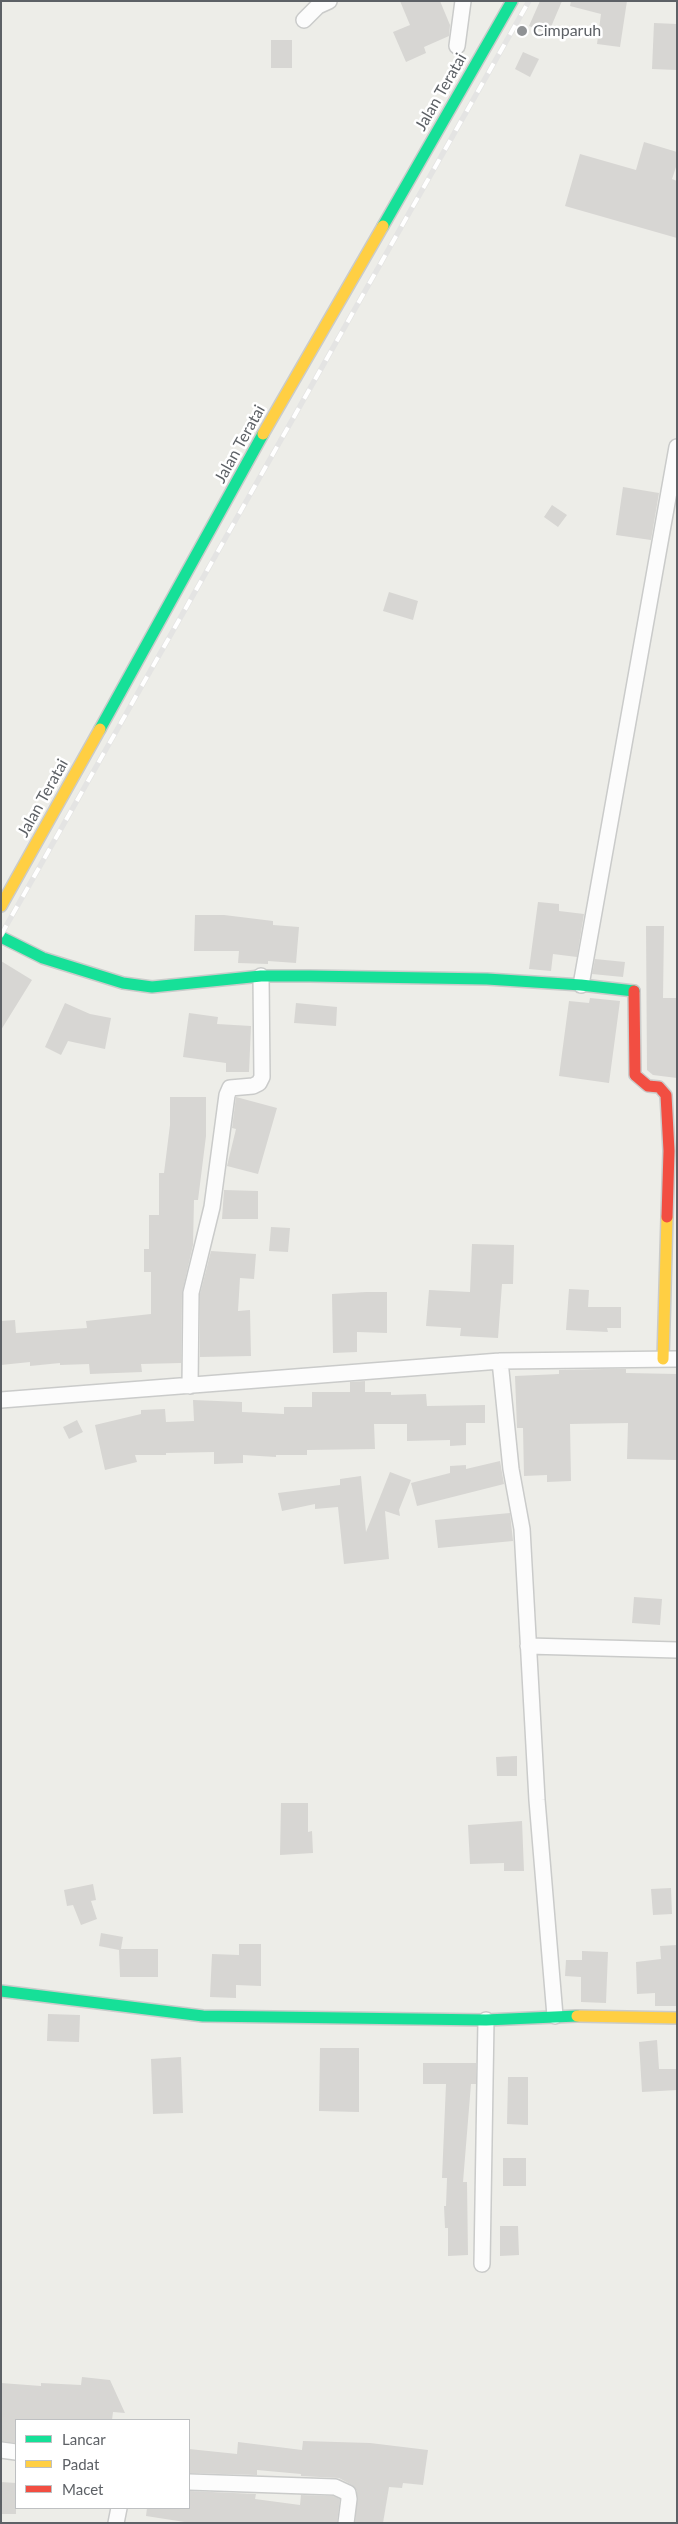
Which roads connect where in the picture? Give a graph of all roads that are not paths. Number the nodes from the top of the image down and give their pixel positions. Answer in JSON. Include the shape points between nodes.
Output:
{"nodes":[{"id":1,"x":329,"y":1,"type":"edge"},
{"id":2,"x":463,"y":1,"type":"edge"},
{"id":3,"x":512,"y":1,"type":"edge"},
{"id":4,"x":304,"y":20,"type":"dead end"},
{"id":5,"x":457,"y":46,"type":"dead end"},
{"id":6,"x":677,"y":448,"type":"edge"},
{"id":7,"x":1,"y":906,"type":"edge"},
{"id":8,"x":1,"y":937,"type":"edge"},
{"id":9,"x":261,"y":976,"type":"junction"},
{"id":10,"x":581,"y":985,"type":"junction"},
{"id":11,"x":670,"y":1359,"type":"edge"},
{"id":12,"x":500,"y":1361,"type":"junction"},
{"id":13,"x":190,"y":1386,"type":"junction"},
{"id":14,"x":1,"y":1400,"type":"edge"},
{"id":15,"x":528,"y":1646,"type":"junction"},
{"id":16,"x":677,"y":1650,"type":"edge"},
{"id":17,"x":1,"y":1991,"type":"edge"},
{"id":18,"x":555,"y":2016,"type":"junction"},
{"id":19,"x":677,"y":2018,"type":"edge"},
{"id":20,"x":486,"y":2020,"type":"junction"},
{"id":21,"x":482,"y":2264,"type":"dead end"},
{"id":22,"x":1,"y":2450,"type":"edge"},
{"id":23,"x":15,"y":2452,"type":"edge"},
{"id":24,"x":190,"y":2482,"type":"edge"},
{"id":25,"x":118,"y":2509,"type":"edge"},
{"id":26,"x":116,"y":2523,"type":"edge"},
{"id":27,"x":346,"y":2523,"type":"edge"}],
"edges":[{"from":1,"to":4,"type":"street","via":[[318,6]]},
{"from":2,"to":5,"type":"street"},
{"from":3,"to":7,"type":"street","name":"Jalan Teratai","via":[[274,415]]},
{"from":6,"to":10,"type":"street"},
{"from":8,"to":9,"type":"street","via":[[43,958],[123,983],[159,987]]},
{"from":9,"to":10,"type":"street","via":[[470,979]]},
{"from":9,"to":13,"type":"street","via":[[262,1077],[253,1086],[230,1088],[227,1095],[212,1207],[191,1293]]},
{"from":10,"to":11,"type":"street","via":[[636,992],[635,1075],[648,1086],[659,1087],[666,1095]]},
{"from":11,"to":12,"type":"street"},
{"from":12,"to":13,"type":"street"},
{"from":12,"to":15,"type":"street","via":[[511,1469],[522,1529]]},
{"from":13,"to":14,"type":"street"},
{"from":15,"to":16,"type":"street"},
{"from":15,"to":18,"type":"street"},
{"from":17,"to":20,"type":"street","via":[[203,2016]]},
{"from":18,"to":19,"type":"street"},
{"from":18,"to":20,"type":"street"},
{"from":20,"to":21,"type":"street"},
{"from":22,"to":23,"type":"street"},
{"from":24,"to":27,"type":"street","via":[[335,2487],[348,2493]]},
{"from":25,"to":26,"type":"street"}]}
